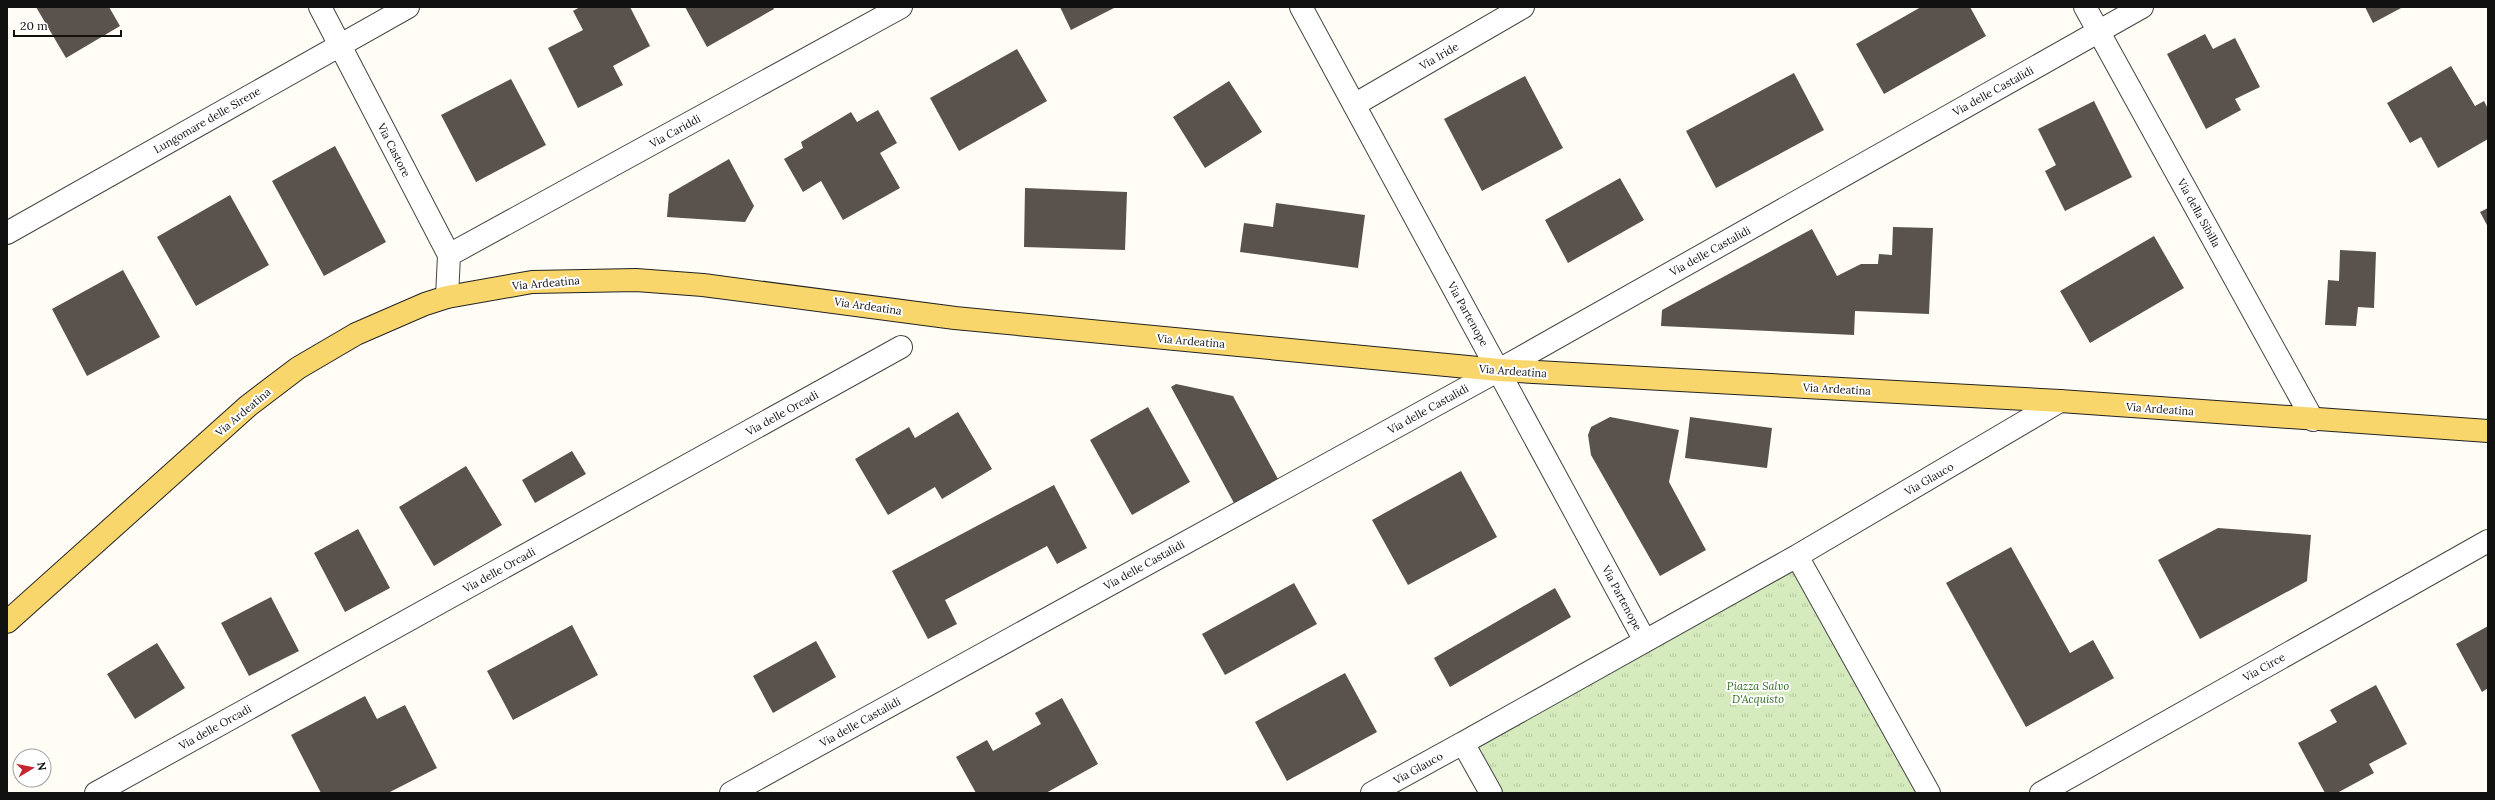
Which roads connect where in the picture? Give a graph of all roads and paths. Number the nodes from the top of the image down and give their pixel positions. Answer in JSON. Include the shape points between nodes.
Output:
{"nodes":[{"id":1,"x":320,"y":7,"type":"edge"},
{"id":2,"x":408,"y":7,"type":"edge"},
{"id":3,"x":901,"y":7,"type":"edge"},
{"id":4,"x":1301,"y":7,"type":"edge"},
{"id":5,"x":1523,"y":7,"type":"edge"},
{"id":6,"x":2086,"y":7,"type":"edge"},
{"id":7,"x":2142,"y":7,"type":"edge"},
{"id":8,"x":2099,"y":31,"type":"junction"},
{"id":9,"x":340,"y":44,"type":"junction"},
{"id":10,"x":1354,"y":104,"type":"junction"},
{"id":11,"x":7,"y":233,"type":"edge"},
{"id":12,"x":449,"y":255,"type":"junction"},
{"id":13,"x":448,"y":298,"type":"junction"},
{"id":14,"x":901,"y":347,"type":"dead end"},
{"id":15,"x":1499,"y":370,"type":"junction"},
{"id":16,"x":2060,"y":401,"type":"junction"},
{"id":17,"x":2312,"y":420,"type":"junction"},
{"id":18,"x":2488,"y":431,"type":"edge"},
{"id":19,"x":2488,"y":541,"type":"edge"},
{"id":20,"x":1797,"y":556,"type":"junction"},
{"id":21,"x":7,"y":622,"type":"edge"},
{"id":22,"x":1645,"y":641,"type":"junction"},
{"id":23,"x":1463,"y":743,"type":"junction"},
{"id":24,"x":96,"y":793,"type":"edge"},
{"id":25,"x":731,"y":793,"type":"edge"},
{"id":26,"x":1372,"y":793,"type":"edge"},
{"id":27,"x":1491,"y":793,"type":"edge"},
{"id":28,"x":1929,"y":793,"type":"edge"},
{"id":29,"x":2041,"y":793,"type":"edge"}],
"edges":[{"from":1,"to":9,"type":"street","name":"Via Castore"},
{"from":2,"to":9,"type":"street","name":"Lungomare delle Sirene"},
{"from":3,"to":12,"type":"street","name":"Via Cariddi"},
{"from":4,"to":10,"type":"street","name":"Via Partenope"},
{"from":5,"to":10,"type":"street","name":"Via Iride"},
{"from":6,"to":8,"type":"street","name":"Via della Sibilla"},
{"from":7,"to":8,"type":"street","name":"Via delle Castalidi"},
{"from":8,"to":15,"type":"street","name":"Via delle Castalidi"},
{"from":8,"to":17,"type":"street","name":"Via della Sibilla"},
{"from":9,"to":11,"type":"street","name":"Lungomare delle Sirene"},
{"from":9,"to":12,"type":"street","name":"Via Castore"},
{"from":10,"to":15,"type":"street","name":"Via Partenope"},
{"from":12,"to":13,"type":"street","name":"Via Castore"},
{"from":13,"to":15,"type":"main road","name":"Via Ardeatina","via":[[532,282],[636,280],[703,285],[955,318]]},
{"from":13,"to":21,"type":"main road","name":"Via Ardeatina","via":[[408,311],[361,331],[280,381],[248,406]]},
{"from":14,"to":24,"type":"street","name":"Via delle Orcadi"},
{"from":15,"to":16,"type":"main road","name":"Via Ardeatina"},
{"from":15,"to":22,"type":"street","name":"Via Partenope"},
{"from":15,"to":25,"type":"street","name":"Via delle Castalidi"},
{"from":16,"to":17,"type":"main road","name":"Via Ardeatina"},
{"from":16,"to":20,"type":"street","name":"Via Glauco"},
{"from":17,"to":18,"type":"main road","name":"Via Ardeatina"},
{"from":19,"to":29,"type":"street","name":"Via Circe"},
{"from":20,"to":22,"type":"street"},
{"from":20,"to":28,"type":"street"},
{"from":22,"to":23,"type":"street"},
{"from":23,"to":26,"type":"street","name":"Via Glauco"},
{"from":23,"to":27,"type":"street"}]}
